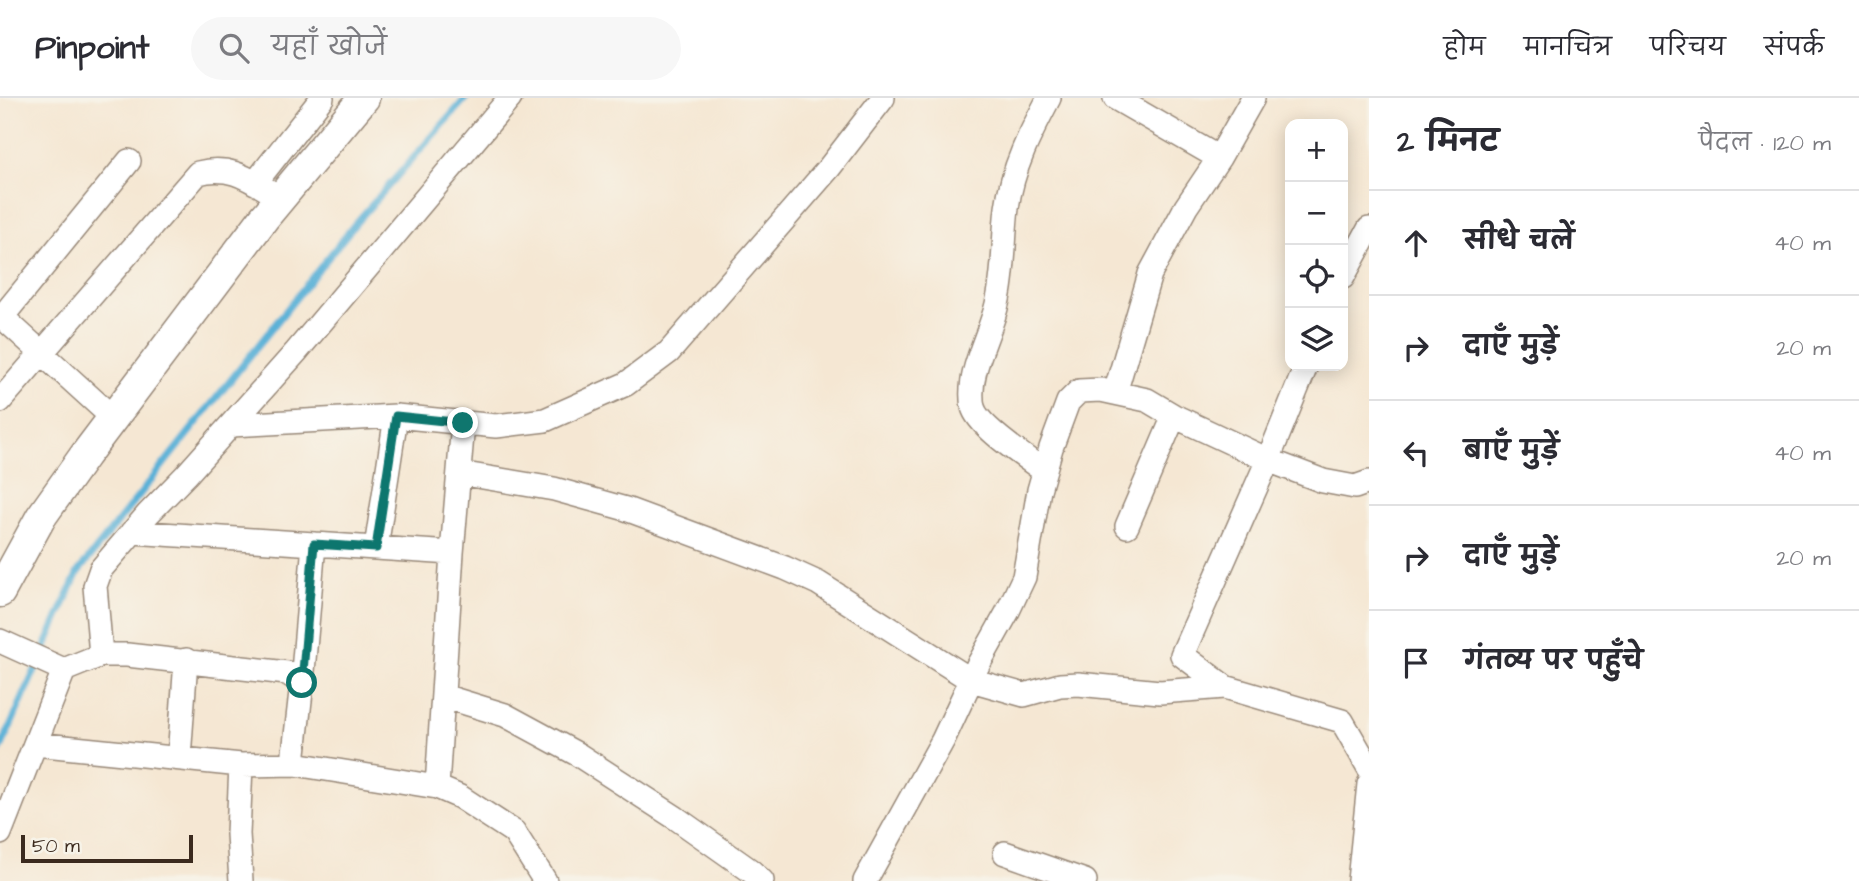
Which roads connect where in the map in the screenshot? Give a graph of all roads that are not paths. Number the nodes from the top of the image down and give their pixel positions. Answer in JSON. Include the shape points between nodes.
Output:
{"nodes":[{"id":1,"x":322,"y":98,"type":"edge"},
{"id":2,"x":365,"y":98,"type":"edge"},
{"id":3,"x":510,"y":98,"type":"edge"},
{"id":4,"x":883,"y":98,"type":"edge"},
{"id":5,"x":1049,"y":98,"type":"edge"},
{"id":6,"x":1115,"y":98,"type":"edge"},
{"id":7,"x":1253,"y":98,"type":"edge"},
{"id":8,"x":1219,"y":158,"type":"junction"},
{"id":9,"x":129,"y":161,"type":"dead end"},
{"id":10,"x":255,"y":183,"type":"junction"},
{"id":11,"x":281,"y":198,"type":"junction"},
{"id":12,"x":1369,"y":229,"type":"edge"},
{"id":13,"x":1348,"y":269,"type":"edge"},
{"id":14,"x":1,"y":316,"type":"edge"},
{"id":15,"x":42,"y":354,"type":"junction"},
{"id":16,"x":1304,"y":371,"type":"edge"},
{"id":17,"x":1115,"y":393,"type":"junction"},
{"id":18,"x":0,"y":401,"type":"edge"},
{"id":19,"x":396,"y":416,"type":"junction"},
{"id":20,"x":1174,"y":416,"type":"junction"},
{"id":21,"x":113,"y":418,"type":"junction"},
{"id":22,"x":463,"y":423,"type":"junction"},
{"id":23,"x":231,"y":425,"type":"junction"},
{"id":24,"x":1268,"y":460,"type":"junction"},
{"id":25,"x":1044,"y":471,"type":"junction"},
{"id":26,"x":459,"y":473,"type":"junction"},
{"id":27,"x":1369,"y":482,"type":"edge"},
{"id":28,"x":1127,"y":526,"type":"dead end"},
{"id":29,"x":132,"y":532,"type":"junction"},
{"id":30,"x":314,"y":544,"type":"junction"},
{"id":31,"x":376,"y":548,"type":"junction"},
{"id":32,"x":452,"y":553,"type":"junction"},
{"id":33,"x":0,"y":592,"type":"edge"},
{"id":34,"x":1,"y":641,"type":"edge"},
{"id":35,"x":101,"y":655,"type":"junction"},
{"id":36,"x":186,"y":660,"type":"junction"},
{"id":37,"x":60,"y":668,"type":"junction"},
{"id":38,"x":971,"y":680,"type":"junction"},
{"id":39,"x":302,"y":683,"type":"junction"},
{"id":40,"x":1225,"y":687,"type":"junction"},
{"id":41,"x":443,"y":696,"type":"junction"},
{"id":42,"x":35,"y":744,"type":"junction"},
{"id":43,"x":179,"y":758,"type":"junction"},
{"id":44,"x":295,"y":764,"type":"junction"},
{"id":45,"x":241,"y":765,"type":"junction"},
{"id":46,"x":1369,"y":768,"type":"edge"},
{"id":47,"x":1369,"y":784,"type":"edge"},
{"id":48,"x":437,"y":787,"type":"junction"},
{"id":49,"x":0,"y":834,"type":"edge"},
{"id":50,"x":1005,"y":853,"type":"dead end"},
{"id":51,"x":241,"y":881,"type":"edge"},
{"id":52,"x":545,"y":881,"type":"edge"},
{"id":53,"x":762,"y":881,"type":"edge"},
{"id":54,"x":866,"y":881,"type":"edge"},
{"id":55,"x":1085,"y":881,"type":"edge"},
{"id":56,"x":1359,"y":881,"type":"edge"}],
"edges":[{"from":1,"to":10,"type":"street"},
{"from":2,"to":11,"type":"street"},
{"from":3,"to":23,"type":"street"},
{"from":4,"to":22,"type":"street","via":[[829,168],[669,352],[626,384],[545,420],[496,426]]},
{"from":5,"to":25,"type":"street","via":[[1013,180],[1004,269],[972,394],[982,423]]},
{"from":6,"to":8,"type":"street"},
{"from":7,"to":8,"type":"street"},
{"from":8,"to":17,"type":"street","via":[[1150,274]]},
{"from":9,"to":14,"type":"street"},
{"from":10,"to":11,"type":"street"},
{"from":10,"to":15,"type":"street","via":[[234,171],[198,173]]},
{"from":11,"to":21,"type":"street"},
{"from":12,"to":13,"type":"street"},
{"from":14,"to":15,"type":"street"},
{"from":15,"to":18,"type":"street"},
{"from":15,"to":21,"type":"street"},
{"from":16,"to":24,"type":"street"},
{"from":17,"to":20,"type":"street","via":[[1147,400]]},
{"from":17,"to":25,"type":"street","via":[[1079,391],[1068,401]]},
{"from":19,"to":22,"type":"street"},
{"from":19,"to":23,"type":"street"},
{"from":19,"to":31,"type":"street"},
{"from":20,"to":24,"type":"street"},
{"from":20,"to":28,"type":"street"},
{"from":21,"to":33,"type":"street","via":[[41,517]]},
{"from":22,"to":26,"type":"street"},
{"from":23,"to":29,"type":"street"},
{"from":24,"to":27,"type":"street","via":[[1323,481],[1355,487]]},
{"from":24,"to":40,"type":"street","via":[[1182,654]]},
{"from":25,"to":38,"type":"street","via":[[1024,577]]},
{"from":26,"to":32,"type":"street"},
{"from":26,"to":38,"type":"street","via":[[554,489],[626,509],[785,568],[818,583]]},
{"from":29,"to":30,"type":"street"},
{"from":29,"to":35,"type":"street","via":[[101,569],[94,586]]},
{"from":30,"to":31,"type":"street"},
{"from":30,"to":39,"type":"street"},
{"from":31,"to":32,"type":"street"},
{"from":32,"to":41,"type":"street"},
{"from":34,"to":37,"type":"street"},
{"from":35,"to":36,"type":"street"},
{"from":35,"to":37,"type":"street"},
{"from":36,"to":39,"type":"street","via":[[287,673]]},
{"from":36,"to":43,"type":"street"},
{"from":37,"to":42,"type":"street"},
{"from":38,"to":40,"type":"street","via":[[1024,695],[1078,684],[1160,692]]},
{"from":38,"to":54,"type":"street"},
{"from":39,"to":44,"type":"street"},
{"from":40,"to":46,"type":"street","via":[[1342,721]]},
{"from":41,"to":48,"type":"street"},
{"from":41,"to":53,"type":"street","via":[[505,715],[577,754]]},
{"from":42,"to":43,"type":"street"},
{"from":42,"to":49,"type":"street"},
{"from":43,"to":45,"type":"street"},
{"from":44,"to":45,"type":"street"},
{"from":44,"to":48,"type":"street"},
{"from":45,"to":51,"type":"street"},
{"from":47,"to":56,"type":"street"},
{"from":48,"to":52,"type":"street","via":[[514,832]]},
{"from":50,"to":55,"type":"street"}]}
